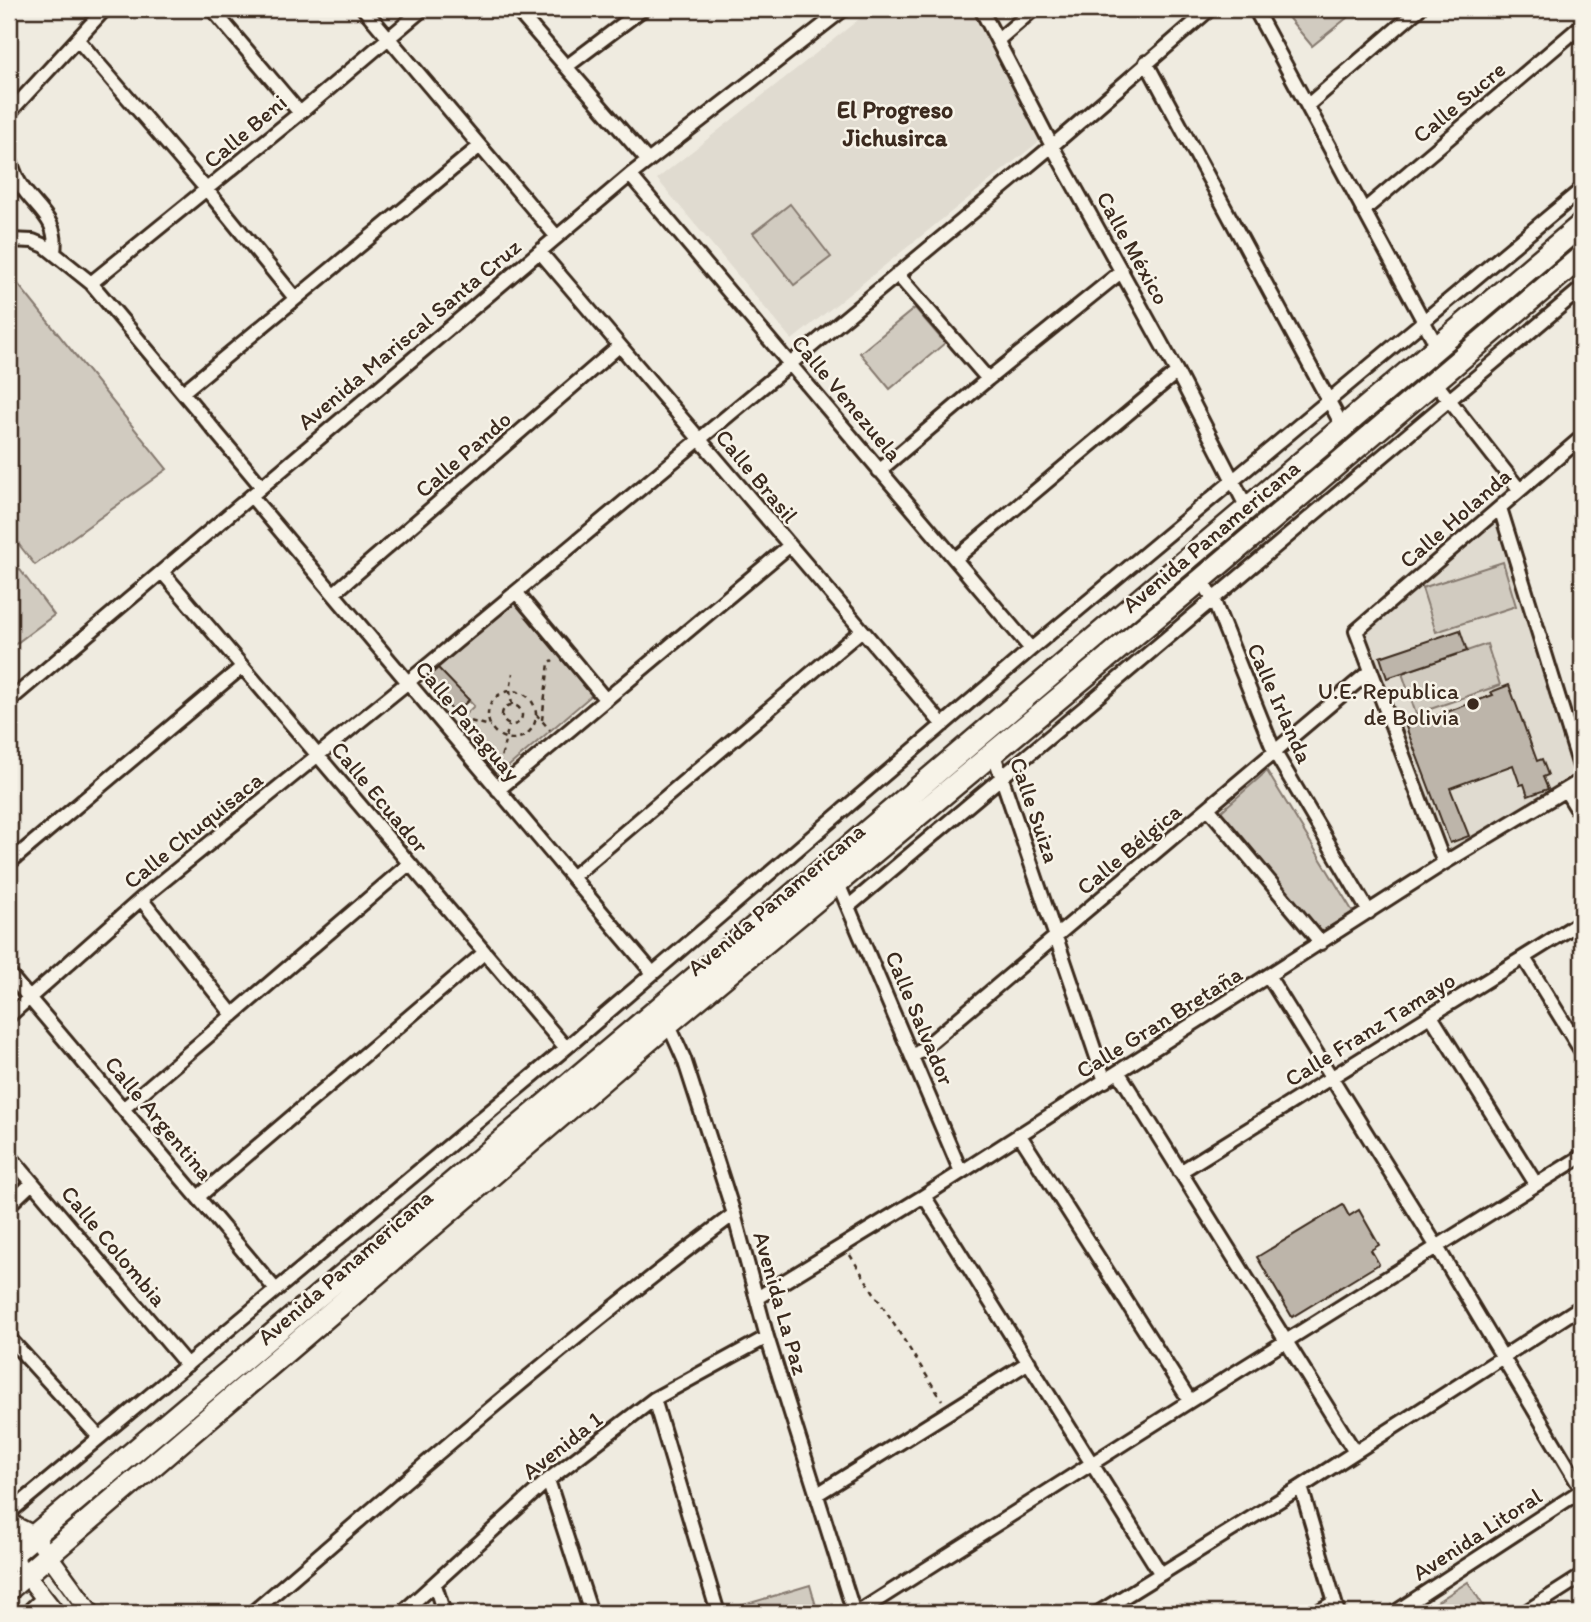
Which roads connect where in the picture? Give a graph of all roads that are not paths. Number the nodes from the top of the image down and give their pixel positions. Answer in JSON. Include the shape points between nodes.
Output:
{"nodes":[{"id":1,"x":105,"y":9,"type":"edge"},
{"id":2,"x":212,"y":9,"type":"edge"},
{"id":3,"x":364,"y":9,"type":"edge"},
{"id":4,"x":423,"y":9,"type":"edge"},
{"id":5,"x":516,"y":9,"type":"edge"},
{"id":6,"x":643,"y":9,"type":"edge"},
{"id":7,"x":844,"y":9,"type":"edge"},
{"id":8,"x":981,"y":9,"type":"edge"},
{"id":9,"x":1034,"y":9,"type":"edge"},
{"id":10,"x":1210,"y":9,"type":"edge"},
{"id":11,"x":1255,"y":9,"type":"edge"},
{"id":12,"x":1419,"y":9,"type":"edge"},
{"id":13,"x":1582,"y":25,"type":"edge"},
{"id":14,"x":388,"y":38,"type":"junction"},
{"id":15,"x":78,"y":40,"type":"junction"},
{"id":16,"x":998,"y":40,"type":"junction"},
{"id":17,"x":1146,"y":62,"type":"junction"},
{"id":18,"x":566,"y":67,"type":"junction"},
{"id":19,"x":1308,"y":106,"type":"junction"},
{"id":20,"x":9,"y":113,"type":"edge"},
{"id":21,"x":300,"y":113,"type":"junction"},
{"id":22,"x":480,"y":146,"type":"junction"},
{"id":23,"x":1052,"y":146,"type":"junction"},
{"id":24,"x":9,"y":157,"type":"edge"},
{"id":25,"x":648,"y":161,"type":"junction"},
{"id":26,"x":630,"y":175,"type":"junction"},
{"id":27,"x":1582,"y":189,"type":"edge"},
{"id":28,"x":207,"y":190,"type":"junction"},
{"id":29,"x":1363,"y":211,"type":"junction"},
{"id":30,"x":1582,"y":224,"type":"edge"},
{"id":31,"x":557,"y":237,"type":"junction"},
{"id":32,"x":9,"y":240,"type":"edge"},
{"id":33,"x":54,"y":252,"type":"junction"},
{"id":34,"x":540,"y":252,"type":"junction"},
{"id":35,"x":1582,"y":256,"type":"edge"},
{"id":36,"x":1122,"y":271,"type":"junction"},
{"id":37,"x":897,"y":274,"type":"junction"},
{"id":38,"x":91,"y":284,"type":"junction"},
{"id":39,"x":1582,"y":288,"type":"edge"},
{"id":40,"x":295,"y":298,"type":"junction"},
{"id":41,"x":1424,"y":323,"type":"junction"},
{"id":42,"x":619,"y":346,"type":"junction"},
{"id":43,"x":1438,"y":348,"type":"junction"},
{"id":44,"x":790,"y":362,"type":"junction"},
{"id":45,"x":1177,"y":372,"type":"junction"},
{"id":46,"x":988,"y":379,"type":"junction"},
{"id":47,"x":1435,"y":382,"type":"junction"},
{"id":48,"x":183,"y":392,"type":"junction"},
{"id":49,"x":1450,"y":400,"type":"junction"},
{"id":50,"x":1330,"y":402,"type":"junction"},
{"id":51,"x":1343,"y":427,"type":"junction"},
{"id":52,"x":1582,"y":437,"type":"edge"},
{"id":53,"x":698,"y":439,"type":"junction"},
{"id":54,"x":879,"y":471,"type":"junction"},
{"id":55,"x":1234,"y":481,"type":"junction"},
{"id":56,"x":261,"y":485,"type":"junction"},
{"id":57,"x":1519,"y":489,"type":"junction"},
{"id":58,"x":251,"y":496,"type":"junction"},
{"id":59,"x":1247,"y":508,"type":"junction"},
{"id":60,"x":1500,"y":508,"type":"junction"},
{"id":61,"x":789,"y":546,"type":"junction"},
{"id":62,"x":955,"y":558,"type":"junction"},
{"id":63,"x":163,"y":573,"type":"junction"},
{"id":64,"x":1202,"y":579,"type":"junction"},
{"id":65,"x":516,"y":592,"type":"junction"},
{"id":66,"x":334,"y":593,"type":"junction"},
{"id":67,"x":1213,"y":600,"type":"junction"},
{"id":68,"x":862,"y":630,"type":"junction"},
{"id":69,"x":1031,"y":649,"type":"junction"},
{"id":70,"x":242,"y":667,"type":"junction"},
{"id":71,"x":1370,"y":671,"type":"junction"},
{"id":72,"x":408,"y":682,"type":"junction"},
{"id":73,"x":606,"y":699,"type":"junction"},
{"id":74,"x":9,"y":701,"type":"edge"},
{"id":75,"x":943,"y":725,"type":"junction"},
{"id":76,"x":1275,"y":751,"type":"junction"},
{"id":77,"x":993,"y":752,"type":"junction"},
{"id":78,"x":317,"y":756,"type":"junction"},
{"id":79,"x":1582,"y":772,"type":"edge"},
{"id":80,"x":1002,"y":777,"type":"junction"},
{"id":81,"x":1582,"y":780,"type":"edge"},
{"id":82,"x":497,"y":784,"type":"junction"},
{"id":83,"x":1566,"y":791,"type":"junction"},
{"id":84,"x":1209,"y":809,"type":"junction"},
{"id":85,"x":1582,"y":817,"type":"edge"},
{"id":86,"x":9,"y":863,"type":"edge"},
{"id":87,"x":1444,"y":863,"type":"junction"},
{"id":88,"x":409,"y":864,"type":"junction"},
{"id":89,"x":572,"y":877,"type":"junction"},
{"id":90,"x":837,"y":881,"type":"junction"},
{"id":91,"x":141,"y":900,"type":"junction"},
{"id":92,"x":849,"y":906,"type":"junction"},
{"id":93,"x":1369,"y":912,"type":"junction"},
{"id":94,"x":1582,"y":922,"type":"edge"},
{"id":95,"x":1057,"y":937,"type":"junction"},
{"id":96,"x":1321,"y":943,"type":"junction"},
{"id":97,"x":484,"y":953,"type":"junction"},
{"id":98,"x":1524,"y":958,"type":"junction"},
{"id":99,"x":652,"y":972,"type":"junction"},
{"id":100,"x":9,"y":974,"type":"edge"},
{"id":101,"x":1269,"y":977,"type":"junction"},
{"id":102,"x":28,"y":997,"type":"junction"},
{"id":103,"x":233,"y":1015,"type":"junction"},
{"id":104,"x":9,"y":1016,"type":"edge"},
{"id":105,"x":664,"y":1016,"type":"junction"},
{"id":106,"x":1431,"y":1016,"type":"junction"},
{"id":107,"x":566,"y":1048,"type":"junction"},
{"id":108,"x":1582,"y":1052,"type":"edge"},
{"id":109,"x":914,"y":1057,"type":"junction"},
{"id":110,"x":1119,"y":1073,"type":"junction"},
{"id":111,"x":1331,"y":1078,"type":"junction"},
{"id":112,"x":1105,"y":1081,"type":"junction"},
{"id":113,"x":123,"y":1109,"type":"junction"},
{"id":114,"x":1019,"y":1134,"type":"junction"},
{"id":115,"x":9,"y":1155,"type":"edge"},
{"id":116,"x":1582,"y":1156,"type":"edge"},
{"id":117,"x":961,"y":1172,"type":"junction"},
{"id":118,"x":1180,"y":1172,"type":"junction"},
{"id":119,"x":32,"y":1183,"type":"junction"},
{"id":120,"x":1536,"y":1184,"type":"junction"},
{"id":121,"x":925,"y":1196,"type":"junction"},
{"id":122,"x":198,"y":1197,"type":"junction"},
{"id":123,"x":9,"y":1205,"type":"edge"},
{"id":124,"x":734,"y":1214,"type":"junction"},
{"id":125,"x":1437,"y":1247,"type":"junction"},
{"id":126,"x":276,"y":1290,"type":"junction"},
{"id":127,"x":757,"y":1298,"type":"junction"},
{"id":128,"x":1582,"y":1306,"type":"edge"},
{"id":129,"x":768,"y":1337,"type":"junction"},
{"id":130,"x":9,"y":1338,"type":"edge"},
{"id":131,"x":1287,"y":1340,"type":"junction"},
{"id":132,"x":1503,"y":1356,"type":"junction"},
{"id":133,"x":1029,"y":1362,"type":"junction"},
{"id":134,"x":187,"y":1365,"type":"junction"},
{"id":135,"x":654,"y":1399,"type":"junction"},
{"id":136,"x":1190,"y":1401,"type":"junction"},
{"id":137,"x":99,"y":1437,"type":"junction"},
{"id":138,"x":1355,"y":1452,"type":"junction"},
{"id":139,"x":1092,"y":1463,"type":"junction"},
{"id":140,"x":548,"y":1480,"type":"junction"},
{"id":141,"x":1301,"y":1487,"type":"junction"},
{"id":142,"x":1582,"y":1490,"type":"edge"},
{"id":143,"x":816,"y":1495,"type":"junction"},
{"id":144,"x":16,"y":1523,"type":"edge"},
{"id":145,"x":12,"y":1554,"type":"edge"},
{"id":146,"x":48,"y":1556,"type":"junction"},
{"id":147,"x":1161,"y":1574,"type":"junction"},
{"id":148,"x":25,"y":1575,"type":"junction"},
{"id":149,"x":1582,"y":1576,"type":"edge"},
{"id":150,"x":435,"y":1585,"type":"junction"},
{"id":151,"x":9,"y":1589,"type":"edge"},
{"id":152,"x":44,"y":1597,"type":"junction"},
{"id":153,"x":1336,"y":1608,"type":"edge"},
{"id":154,"x":29,"y":1612,"type":"edge"},
{"id":155,"x":56,"y":1613,"type":"edge"},
{"id":156,"x":90,"y":1613,"type":"edge"},
{"id":157,"x":252,"y":1613,"type":"edge"},
{"id":158,"x":402,"y":1613,"type":"edge"},
{"id":159,"x":444,"y":1613,"type":"edge"},
{"id":160,"x":591,"y":1613,"type":"edge"},
{"id":161,"x":718,"y":1613,"type":"edge"},
{"id":162,"x":856,"y":1613,"type":"edge"},
{"id":163,"x":1098,"y":1613,"type":"edge"},
{"id":164,"x":1316,"y":1613,"type":"edge"},
{"id":165,"x":1394,"y":1613,"type":"edge"},
{"id":166,"x":1524,"y":1613,"type":"edge"}],
"edges":[{"from":1,"to":15,"type":"street"},
{"from":2,"to":21,"type":"street"},
{"from":3,"to":14,"type":"street"},
{"from":4,"to":14,"type":"street","name":"Calle Beni"},
{"from":5,"to":18,"type":"street"},
{"from":6,"to":18,"type":"street"},
{"from":7,"to":25,"type":"street","name":"Avenida Mariscal Santa Cruz"},
{"from":8,"to":16,"type":"street","name":"Calle México"},
{"from":9,"to":16,"type":"street"},
{"from":10,"to":17,"type":"street","name":"Calle Chuquisaca"},
{"from":11,"to":19,"type":"street"},
{"from":12,"to":19,"type":"street"},
{"from":13,"to":29,"type":"street","name":"Calle Sucre"},
{"from":14,"to":21,"type":"street","name":"Calle Beni"},
{"from":14,"to":22,"type":"street"},
{"from":15,"to":20,"type":"street"},
{"from":15,"to":28,"type":"street"},
{"from":16,"to":23,"type":"street","name":"Calle México"},
{"from":17,"to":23,"type":"street","name":"Calle Chuquisaca"},
{"from":17,"to":50,"type":"street"},
{"from":18,"to":25,"type":"street"},
{"from":19,"to":29,"type":"street"},
{"from":21,"to":28,"type":"street","name":"Calle Beni"},
{"from":22,"to":31,"type":"street"},
{"from":22,"to":40,"type":"street"},
{"from":23,"to":36,"type":"street","name":"Calle México"},
{"from":23,"to":37,"type":"street","name":"Calle Chuquisaca"},
{"from":24,"to":33,"type":"street","via":[[20,184],[54,230]]},
{"from":25,"to":26,"type":"street","name":"Avenida Mariscal Santa Cruz"},
{"from":26,"to":31,"type":"street","name":"Avenida Mariscal Santa Cruz"},
{"from":26,"to":44,"type":"street","name":"Calle Venezuela"},
{"from":27,"to":41,"type":"street","name":"Avenida Panamericana"},
{"from":28,"to":38,"type":"street","name":"Calle Beni"},
{"from":28,"to":40,"type":"street"},
{"from":29,"to":41,"type":"street"},
{"from":30,"to":43,"type":"highway","name":"Avenida Panamericana"},
{"from":31,"to":34,"type":"street","name":"Avenida Mariscal Santa Cruz"},
{"from":32,"to":33,"type":"street","via":[[33,241]]},
{"from":33,"to":38,"type":"street"},
{"from":34,"to":42,"type":"street","name":"Calle Brasil"},
{"from":34,"to":56,"type":"street","name":"Avenida Mariscal Santa Cruz"},
{"from":35,"to":47,"type":"highway","name":"Avenida Panamericana"},
{"from":36,"to":45,"type":"street","name":"Calle México"},
{"from":36,"to":46,"type":"street"},
{"from":37,"to":44,"type":"street","name":"Calle Chuquisaca"},
{"from":37,"to":46,"type":"street"},
{"from":38,"to":48,"type":"street"},
{"from":39,"to":49,"type":"street"},
{"from":40,"to":48,"type":"street"},
{"from":41,"to":43,"type":"street"},
{"from":41,"to":50,"type":"street","name":"Avenida Panamericana"},
{"from":42,"to":53,"type":"street","name":"Calle Brasil"},
{"from":42,"to":66,"type":"street","name":"Calle Pando"},
{"from":43,"to":51,"type":"highway","name":"Avenida Panamericana"},
{"from":44,"to":53,"type":"street","name":"Calle Chuquisaca"},
{"from":44,"to":54,"type":"street","name":"Calle Venezuela"},
{"from":45,"to":55,"type":"street","name":"Calle México"},
{"from":45,"to":62,"type":"street"},
{"from":46,"to":54,"type":"street"},
{"from":47,"to":49,"type":"street"},
{"from":47,"to":64,"type":"highway","name":"Avenida Panamericana"},
{"from":48,"to":56,"type":"street"},
{"from":49,"to":57,"type":"street"},
{"from":49,"to":67,"type":"street"},
{"from":50,"to":51,"type":"street"},
{"from":50,"to":55,"type":"street","name":"Avenida Panamericana"},
{"from":51,"to":59,"type":"highway","name":"Avenida Panamericana"},
{"from":52,"to":57,"type":"street","name":"Calle Holanda"},
{"from":53,"to":61,"type":"street","name":"Calle Brasil"},
{"from":53,"to":65,"type":"street","name":"Calle Chuquisaca"},
{"from":54,"to":62,"type":"street","name":"Calle Venezuela"},
{"from":55,"to":59,"type":"street","name":"Calle México"},
{"from":55,"to":69,"type":"street","name":"Avenida Panamericana"},
{"from":56,"to":58,"type":"street","name":"Avenida Mariscal Santa Cruz"},
{"from":57,"to":60,"type":"street","name":"Calle Holanda"},
{"from":58,"to":63,"type":"street","name":"Avenida Mariscal Santa Cruz"},
{"from":58,"to":66,"type":"street","name":"Calle Paraguay"},
{"from":59,"to":105,"type":"highway","name":"Avenida Panamericana"},
{"from":60,"to":71,"type":"street","name":"Calle Holanda","via":[[1356,631]]},
{"from":60,"to":79,"type":"street"},
{"from":61,"to":68,"type":"street","name":"Calle Brasil"},
{"from":61,"to":73,"type":"street"},
{"from":62,"to":69,"type":"street","name":"Calle Venezuela"},
{"from":63,"to":70,"type":"street","name":"Calle Ecuador"},
{"from":63,"to":74,"type":"street","name":"Avenida Mariscal Santa Cruz"},
{"from":64,"to":67,"type":"street","name":"Calle Irlanda"},
{"from":64,"to":77,"type":"highway","name":"Avenida Panamericana"},
{"from":65,"to":72,"type":"street","name":"Calle Chuquisaca"},
{"from":65,"to":73,"type":"street"},
{"from":66,"to":72,"type":"street","name":"Calle Paraguay"},
{"from":67,"to":76,"type":"street","name":"Calle Irlanda"},
{"from":67,"to":80,"type":"street"},
{"from":68,"to":75,"type":"street","name":"Calle Brasil"},
{"from":68,"to":89,"type":"street"},
{"from":69,"to":75,"type":"street","name":"Avenida Panamericana"},
{"from":70,"to":78,"type":"street","name":"Calle Ecuador"},
{"from":70,"to":86,"type":"street"},
{"from":71,"to":76,"type":"street","name":"Calle Bélgica"},
{"from":71,"to":87,"type":"street"},
{"from":72,"to":78,"type":"street","name":"Calle Chuquisaca"},
{"from":72,"to":82,"type":"street","name":"Calle Paraguay"},
{"from":73,"to":82,"type":"street"},
{"from":75,"to":99,"type":"street","name":"Avenida Panamericana"},
{"from":76,"to":84,"type":"street","name":"Calle Bélgica"},
{"from":76,"to":93,"type":"street","name":"Calle Irlanda"},
{"from":77,"to":80,"type":"street","name":"Calle Suiza"},
{"from":77,"to":90,"type":"highway","name":"Avenida Panamericana"},
{"from":78,"to":88,"type":"street","name":"Calle Ecuador"},
{"from":78,"to":91,"type":"street","name":"Calle Chuquisaca"},
{"from":80,"to":92,"type":"street"},
{"from":80,"to":95,"type":"street","name":"Calle Suiza"},
{"from":81,"to":83,"type":"street","name":"Calle Gran Bretaña"},
{"from":82,"to":89,"type":"street","name":"Calle Paraguay"},
{"from":83,"to":85,"type":"street"},
{"from":83,"to":87,"type":"street","name":"Calle Gran Bretaña"},
{"from":84,"to":95,"type":"street","name":"Calle Bélgica"},
{"from":84,"to":96,"type":"street"},
{"from":87,"to":93,"type":"street","name":"Calle Gran Bretaña"},
{"from":88,"to":97,"type":"street","name":"Calle Ecuador"},
{"from":88,"to":103,"type":"street"},
{"from":89,"to":99,"type":"street","name":"Calle Paraguay"},
{"from":90,"to":92,"type":"street","name":"Calle Salvador"},
{"from":90,"to":105,"type":"highway","name":"Avenida Panamericana"},
{"from":91,"to":102,"type":"street","name":"Calle Chuquisaca"},
{"from":91,"to":103,"type":"street"},
{"from":92,"to":109,"type":"street","name":"Calle Salvador"},
{"from":93,"to":96,"type":"street","name":"Calle Gran Bretaña"},
{"from":94,"to":98,"type":"street","name":"Calle Franz Tamayo"},
{"from":95,"to":109,"type":"street","name":"Calle Bélgica"},
{"from":95,"to":112,"type":"street","name":"Calle Suiza"},
{"from":96,"to":101,"type":"street","name":"Calle Gran Bretaña"},
{"from":97,"to":107,"type":"street","name":"Calle Ecuador"},
{"from":97,"to":122,"type":"street"},
{"from":98,"to":106,"type":"street","name":"Calle Franz Tamayo"},
{"from":98,"to":108,"type":"street"},
{"from":99,"to":107,"type":"street","name":"Avenida Panamericana"},
{"from":100,"to":102,"type":"street","name":"Calle Argentina"},
{"from":101,"to":110,"type":"street","name":"Calle Gran Bretaña"},
{"from":101,"to":111,"type":"street"},
{"from":102,"to":104,"type":"street","name":"Calle Chuquisaca"},
{"from":102,"to":113,"type":"street","name":"Calle Argentina"},
{"from":103,"to":113,"type":"street"},
{"from":105,"to":124,"type":"street","name":"Avenida La Paz","via":[[684,1059]]},
{"from":105,"to":144,"type":"highway","name":"Avenida Panamericana"},
{"from":105,"to":146,"type":"highway","name":"Avenida Panamericana"},
{"from":106,"to":111,"type":"street","name":"Calle Franz Tamayo"},
{"from":106,"to":120,"type":"street"},
{"from":107,"to":126,"type":"street","name":"Avenida Panamericana"},
{"from":109,"to":117,"type":"street","name":"Calle Salvador"},
{"from":110,"to":112,"type":"street","name":"Calle Gran Bretaña"},
{"from":110,"to":118,"type":"street"},
{"from":111,"to":118,"type":"street","name":"Calle Franz Tamayo"},
{"from":111,"to":125,"type":"street"},
{"from":112,"to":114,"type":"street","name":"Calle Gran Bretaña"},
{"from":113,"to":122,"type":"street","name":"Calle Argentina"},
{"from":114,"to":117,"type":"street","name":"Calle Gran Bretaña"},
{"from":114,"to":136,"type":"street"},
{"from":115,"to":119,"type":"street","name":"Calle Colombia"},
{"from":116,"to":120,"type":"street"},
{"from":117,"to":121,"type":"street","name":"Calle Gran Bretaña"},
{"from":118,"to":131,"type":"street"},
{"from":119,"to":123,"type":"street"},
{"from":119,"to":134,"type":"street","name":"Calle Colombia"},
{"from":120,"to":125,"type":"street"},
{"from":121,"to":127,"type":"street","name":"Calle Gran Bretaña"},
{"from":121,"to":133,"type":"street"},
{"from":122,"to":126,"type":"street","name":"Calle Argentina"},
{"from":124,"to":127,"type":"street","name":"Avenida La Paz"},
{"from":124,"to":157,"type":"street","via":[[650,1277]]},
{"from":125,"to":131,"type":"street"},
{"from":125,"to":132,"type":"street"},
{"from":126,"to":134,"type":"street","name":"Avenida Panamericana"},
{"from":127,"to":129,"type":"street","name":"Avenida La Paz"},
{"from":128,"to":132,"type":"street"},
{"from":129,"to":135,"type":"street","name":"Avenida 1"},
{"from":129,"to":143,"type":"street","name":"Avenida La Paz"},
{"from":130,"to":137,"type":"street"},
{"from":131,"to":136,"type":"street"},
{"from":131,"to":138,"type":"street"},
{"from":132,"to":138,"type":"street"},
{"from":132,"to":142,"type":"street"},
{"from":133,"to":139,"type":"street"},
{"from":133,"to":143,"type":"street"},
{"from":134,"to":137,"type":"street","name":"Avenida Panamericana"},
{"from":135,"to":140,"type":"street","name":"Avenida 1"},
{"from":135,"to":161,"type":"street"},
{"from":136,"to":139,"type":"street"},
{"from":137,"to":144,"type":"street","name":"Avenida Panamericana"},
{"from":138,"to":141,"type":"street"},
{"from":139,"to":147,"type":"street"},
{"from":139,"to":162,"type":"street"},
{"from":140,"to":150,"type":"street","name":"Avenida 1"},
{"from":140,"to":160,"type":"street"},
{"from":141,"to":147,"type":"street"},
{"from":141,"to":153,"type":"street"},
{"from":142,"to":165,"type":"street","name":"Avenida Litoral"},
{"from":143,"to":162,"type":"street","name":"Avenida La Paz"},
{"from":144,"to":145,"type":"highway","name":"Avenida Panamericana"},
{"from":144,"to":146,"type":"street"},
{"from":145,"to":148,"type":"street"},
{"from":146,"to":148,"type":"highway","name":"Avenida Panamericana"},
{"from":146,"to":156,"type":"street"},
{"from":147,"to":163,"type":"street"},
{"from":148,"to":151,"type":"highway","name":"Avenida Panamericana"},
{"from":148,"to":152,"type":"street"},
{"from":149,"to":166,"type":"street"},
{"from":150,"to":158,"type":"street","name":"Avenida 1"},
{"from":150,"to":159,"type":"street"},
{"from":152,"to":154,"type":"street"},
{"from":152,"to":155,"type":"street"},
{"from":153,"to":164,"type":"street"}]}
